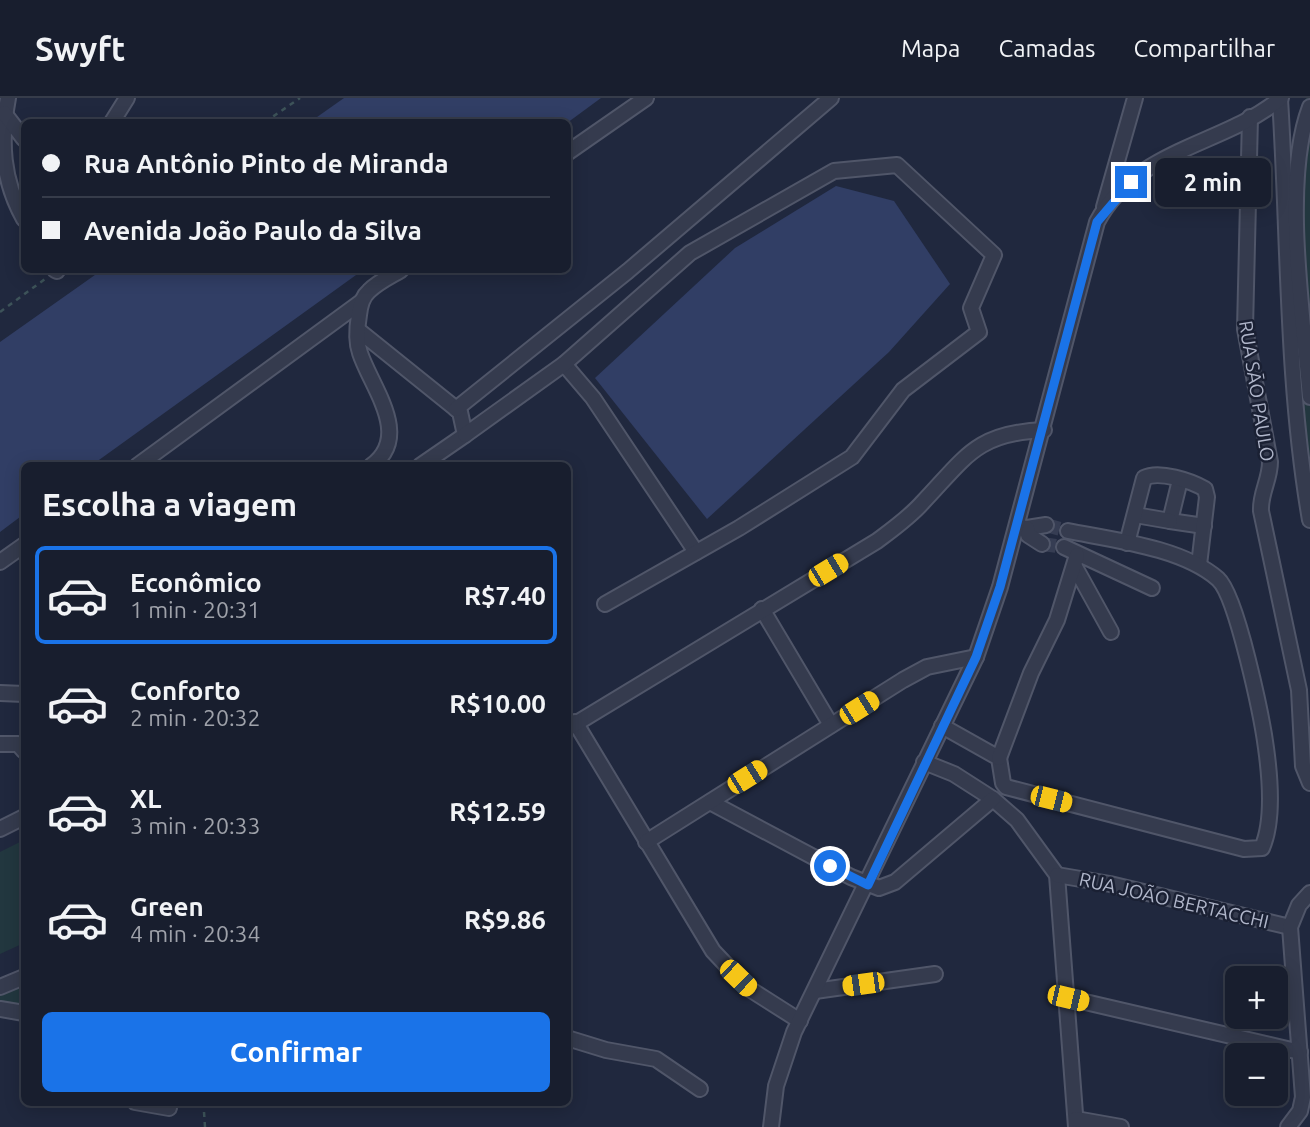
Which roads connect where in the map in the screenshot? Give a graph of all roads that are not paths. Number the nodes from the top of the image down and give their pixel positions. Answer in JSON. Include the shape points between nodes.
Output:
{"nodes":[{"id":1,"x":8,"y":98,"type":"edge"},
{"id":2,"x":127,"y":98,"type":"edge"},
{"id":3,"x":646,"y":98,"type":"edge"},
{"id":4,"x":831,"y":98,"type":"edge"},
{"id":5,"x":1135,"y":98,"type":"edge"},
{"id":6,"x":1280,"y":98,"type":"edge"},
{"id":7,"x":1310,"y":107,"type":"edge"},
{"id":8,"x":4,"y":113,"type":"junction"},
{"id":9,"x":1250,"y":117,"type":"junction"},
{"id":10,"x":113,"y":119,"type":"edge"},
{"id":11,"x":21,"y":135,"type":"edge"},
{"id":12,"x":571,"y":150,"type":"edge"},
{"id":13,"x":21,"y":212,"type":"edge"},
{"id":14,"x":1102,"y":212,"type":"junction"},
{"id":15,"x":396,"y":273,"type":"edge"},
{"id":16,"x":361,"y":302,"type":"junction"},
{"id":17,"x":358,"y":330,"type":"junction"},
{"id":18,"x":564,"y":364,"type":"junction"},
{"id":19,"x":1310,"y":397,"type":"edge"},
{"id":20,"x":456,"y":410,"type":"junction"},
{"id":21,"x":1044,"y":430,"type":"junction"},
{"id":22,"x":465,"y":435,"type":"junction"},
{"id":23,"x":142,"y":462,"type":"edge"},
{"id":24,"x":374,"y":462,"type":"edge"},
{"id":25,"x":426,"y":462,"type":"edge"},
{"id":26,"x":1180,"y":480,"type":"junction"},
{"id":27,"x":1141,"y":516,"type":"dead end"},
{"id":28,"x":1310,"y":520,"type":"edge"},
{"id":29,"x":1170,"y":522,"type":"junction"},
{"id":30,"x":1046,"y":525,"type":"tunnel mouth"},
{"id":31,"x":1204,"y":526,"type":"junction"},
{"id":32,"x":1022,"y":527,"type":"junction"},
{"id":33,"x":1068,"y":531,"type":"tunnel mouth"},
{"id":34,"x":1127,"y":543,"type":"junction"},
{"id":35,"x":1042,"y":544,"type":"tunnel mouth"},
{"id":36,"x":21,"y":547,"type":"edge"},
{"id":37,"x":1064,"y":547,"type":"tunnel mouth"},
{"id":38,"x":696,"y":552,"type":"junction"},
{"id":39,"x":1076,"y":561,"type":"junction"},
{"id":40,"x":0,"y":562,"type":"edge"},
{"id":41,"x":1199,"y":565,"type":"junction"},
{"id":42,"x":1152,"y":588,"type":"dead end"},
{"id":43,"x":605,"y":604,"type":"dead end"},
{"id":44,"x":762,"y":609,"type":"junction"},
{"id":45,"x":1111,"y":632,"type":"dead end"},
{"id":46,"x":976,"y":657,"type":"junction"},
{"id":47,"x":831,"y":725,"type":"junction"},
{"id":48,"x":571,"y":726,"type":"edge"},
{"id":49,"x":942,"y":726,"type":"junction"},
{"id":50,"x":0,"y":744,"type":"edge"},
{"id":51,"x":21,"y":748,"type":"edge"},
{"id":52,"x":999,"y":758,"type":"junction"},
{"id":53,"x":925,"y":762,"type":"junction"},
{"id":54,"x":1310,"y":783,"type":"edge"},
{"id":55,"x":993,"y":799,"type":"junction"},
{"id":56,"x":710,"y":802,"type":"junction"},
{"id":57,"x":21,"y":818,"type":"edge"},
{"id":58,"x":0,"y":829,"type":"edge"},
{"id":59,"x":646,"y":842,"type":"junction"},
{"id":60,"x":1057,"y":876,"type":"junction"},
{"id":61,"x":868,"y":885,"type":"junction"},
{"id":62,"x":1310,"y":893,"type":"edge"},
{"id":63,"x":1290,"y":927,"type":"junction"},
{"id":64,"x":935,"y":974,"type":"dead end"},
{"id":65,"x":21,"y":978,"type":"edge"},
{"id":66,"x":0,"y":986,"type":"edge"},
{"id":67,"x":815,"y":991,"type":"junction"},
{"id":68,"x":1068,"y":998,"type":"junction"},
{"id":69,"x":0,"y":1009,"type":"edge"},
{"id":70,"x":21,"y":1012,"type":"edge"},
{"id":71,"x":800,"y":1021,"type":"junction"},
{"id":72,"x":571,"y":1039,"type":"edge"},
{"id":73,"x":1300,"y":1052,"type":"junction"},
{"id":74,"x":700,"y":1089,"type":"dead end"},
{"id":75,"x":1076,"y":1123,"type":"edge"},
{"id":76,"x":771,"y":1127,"type":"edge"},
{"id":77,"x":1121,"y":1127,"type":"edge"},
{"id":78,"x":1289,"y":1127,"type":"edge"}],
"edges":[{"from":1,"to":8,"type":"street"},
{"from":2,"to":10,"type":"street"},
{"from":3,"to":12,"type":"street"},
{"from":4,"to":20,"type":"street"},
{"from":5,"to":14,"type":"street"},
{"from":6,"to":9,"type":"street"},
{"from":6,"to":28,"type":"street","via":[[1291,351]]},
{"from":7,"to":19,"type":"street","via":[[1298,148],[1297,201]]},
{"from":8,"to":11,"type":"street"},
{"from":8,"to":13,"type":"street","via":[[2,160]]},
{"from":9,"to":14,"type":"street","via":[[1152,166]]},
{"from":9,"to":54,"type":"street","name":"RUA SĀO PAULO","via":[[1244,300],[1247,344],[1270,462],[1261,511],[1299,690],[1303,766]]},
{"from":14,"to":21,"type":"street"},
{"from":15,"to":16,"type":"street"},
{"from":16,"to":17,"type":"street"},
{"from":16,"to":23,"type":"street"},
{"from":17,"to":20,"type":"street"},
{"from":17,"to":24,"type":"street","via":[[359,351],[389,424],[386,449]]},
{"from":18,"to":22,"type":"street"},
{"from":18,"to":38,"type":"street","via":[[593,398]]},
{"from":18,"to":38,"type":"street","via":[[690,253],[834,172],[897,165],[994,255],[971,309],[979,332],[904,390],[852,457]]},
{"from":20,"to":22,"type":"street"},
{"from":21,"to":32,"type":"street"},
{"from":21,"to":44,"type":"street","via":[[985,441],[966,454],[907,518],[877,541]]},
{"from":22,"to":25,"type":"street"},
{"from":26,"to":29,"type":"street"},
{"from":26,"to":31,"type":"street","via":[[1205,489]]},
{"from":26,"to":34,"type":"street","via":[[1151,474],[1144,478]]},
{"from":27,"to":29,"type":"street"},
{"from":29,"to":31,"type":"street"},
{"from":30,"to":32,"type":"street"},
{"from":31,"to":41,"type":"street"},
{"from":32,"to":35,"type":"street"},
{"from":32,"to":46,"type":"street"},
{"from":33,"to":34,"type":"street"},
{"from":34,"to":41,"type":"street"},
{"from":36,"to":40,"type":"street"},
{"from":37,"to":39,"type":"street"},
{"from":38,"to":43,"type":"street"},
{"from":39,"to":42,"type":"street"},
{"from":39,"to":45,"type":"street"},
{"from":39,"to":52,"type":"street"},
{"from":41,"to":52,"type":"street","via":[[1221,582],[1230,602],[1256,699],[1266,749],[1268,799],[1262,848],[1244,849],[1006,787]]},
{"from":44,"to":47,"type":"street"},
{"from":44,"to":48,"type":"street"},
{"from":46,"to":47,"type":"street","via":[[928,667]]},
{"from":46,"to":49,"type":"street"},
{"from":47,"to":56,"type":"street"},
{"from":48,"to":59,"type":"street"},
{"from":49,"to":52,"type":"street"},
{"from":49,"to":53,"type":"street"},
{"from":50,"to":51,"type":"street"},
{"from":53,"to":55,"type":"street"},
{"from":53,"to":61,"type":"street"},
{"from":55,"to":60,"type":"street","via":[[1017,820]]},
{"from":55,"to":61,"type":"street","via":[[895,882],[884,888]]},
{"from":56,"to":59,"type":"street"},
{"from":56,"to":61,"type":"street"},
{"from":57,"to":58,"type":"street"},
{"from":59,"to":71,"type":"street","via":[[713,951],[748,988]]},
{"from":60,"to":63,"type":"street","name":"RUA JOÃO BERTACCHI","via":[[1110,884]]},
{"from":60,"to":68,"type":"street"},
{"from":61,"to":67,"type":"street"},
{"from":62,"to":63,"type":"street"},
{"from":63,"to":73,"type":"street"},
{"from":64,"to":67,"type":"street"},
{"from":65,"to":66,"type":"street"},
{"from":67,"to":71,"type":"street"},
{"from":68,"to":73,"type":"street"},
{"from":68,"to":75,"type":"street"},
{"from":69,"to":70,"type":"street"},
{"from":71,"to":76,"type":"street","via":[[776,1086]]},
{"from":72,"to":74,"type":"street","via":[[656,1059]]},
{"from":73,"to":78,"type":"street","via":[[1303,1097]]},
{"from":75,"to":77,"type":"street"}]}
